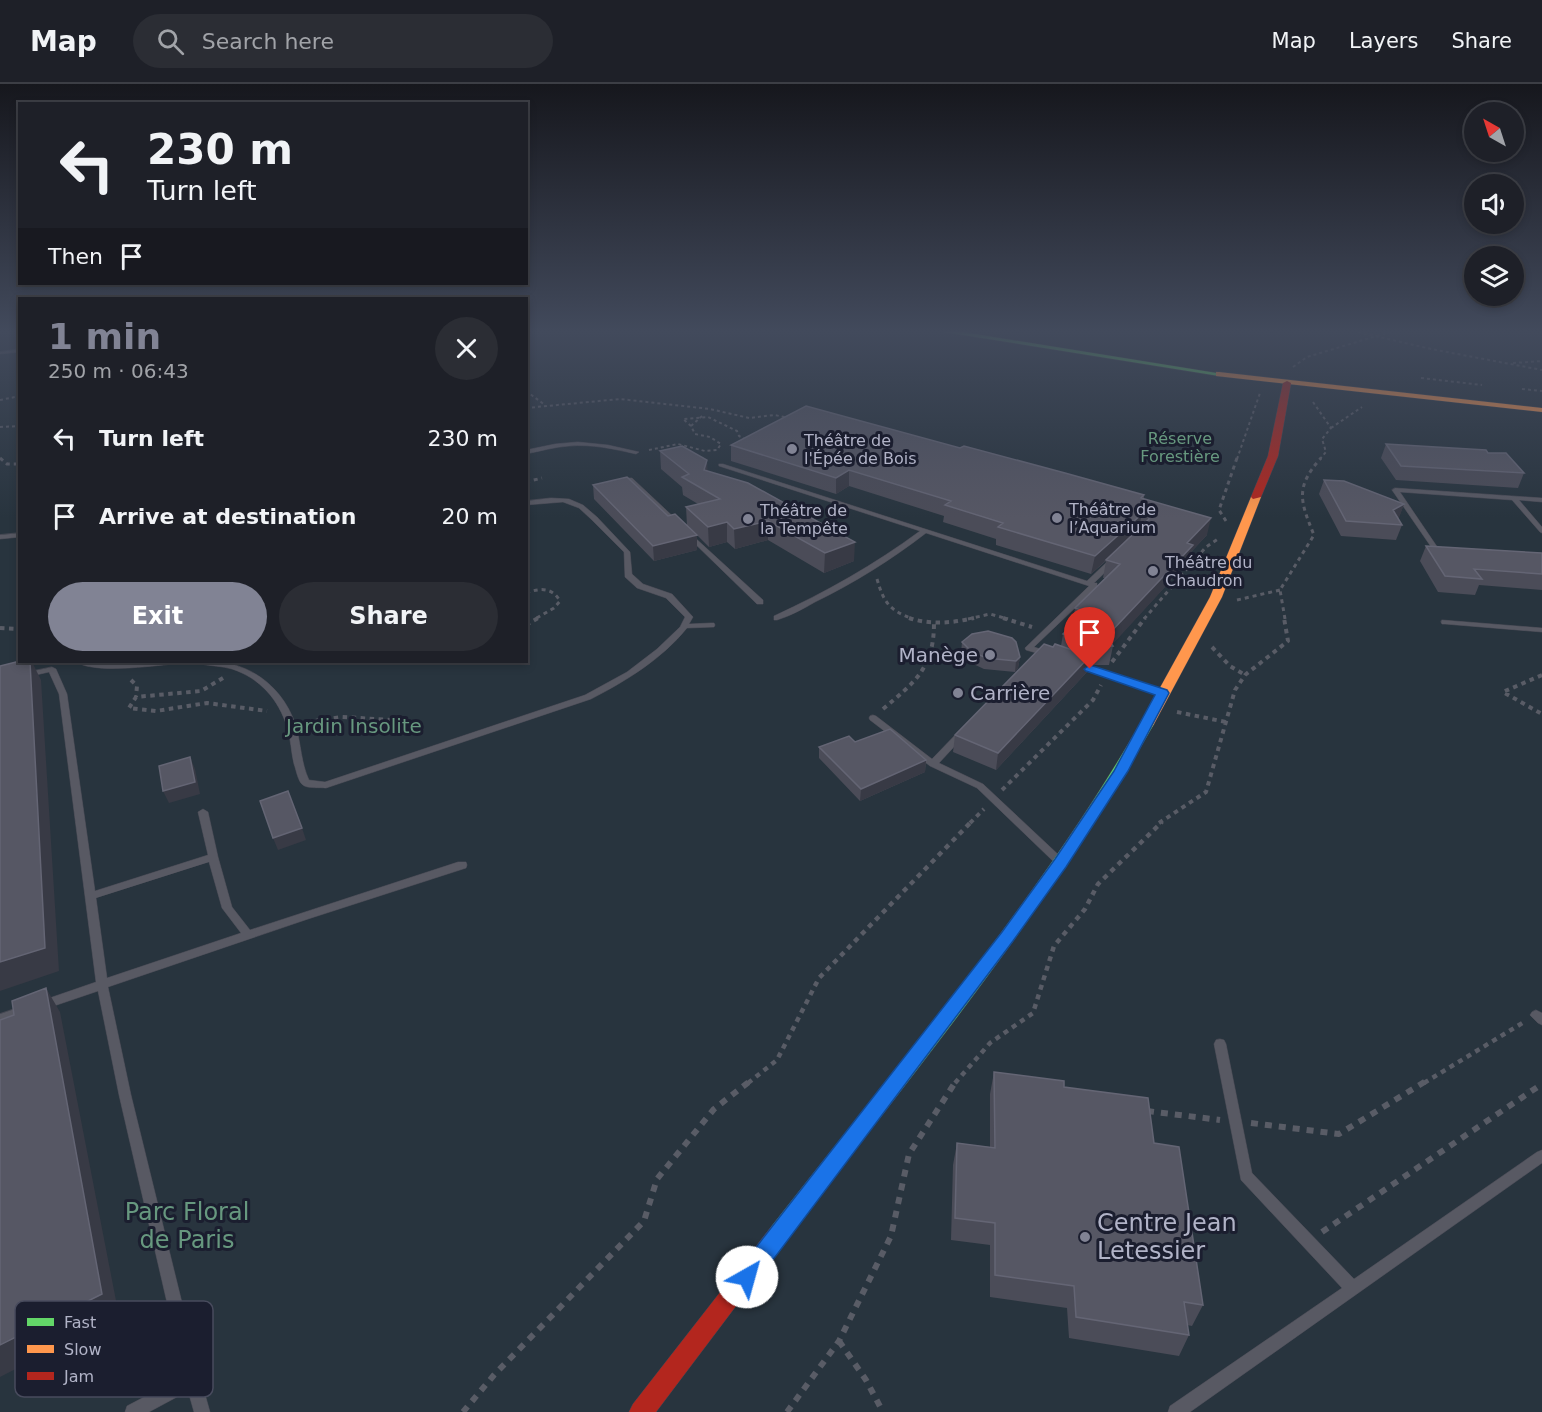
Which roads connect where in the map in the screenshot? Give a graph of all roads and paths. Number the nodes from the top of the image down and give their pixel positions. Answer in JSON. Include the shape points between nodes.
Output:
{"nodes":[{"id":1,"x":530,"y":394,"type":"edge"},
{"id":2,"x":1259,"y":394,"type":"edge"},
{"id":3,"x":1284,"y":394,"type":"edge"},
{"id":4,"x":1306,"y":394,"type":"edge"},
{"id":5,"x":1378,"y":394,"type":"edge"},
{"id":6,"x":18,"y":396,"type":"edge"},
{"id":7,"x":0,"y":400,"type":"edge"},
{"id":8,"x":1365,"y":405,"type":"dead end"},
{"id":9,"x":545,"y":406,"type":"junction"},
{"id":10,"x":528,"y":408,"type":"edge"},
{"id":11,"x":1542,"y":410,"type":"edge"},
{"id":12,"x":704,"y":414,"type":"junction"},
{"id":13,"x":795,"y":422,"type":"edge"},
{"id":14,"x":18,"y":426,"type":"edge"},
{"id":15,"x":692,"y":426,"type":"junction"},
{"id":16,"x":1331,"y":428,"type":"junction"},
{"id":17,"x":0,"y":429,"type":"edge"},
{"id":18,"x":750,"y":440,"type":"edge"},
{"id":19,"x":528,"y":452,"type":"edge"},
{"id":20,"x":636,"y":452,"type":"joint"},
{"id":21,"x":0,"y":458,"type":"edge"},
{"id":22,"x":18,"y":464,"type":"edge"},
{"id":23,"x":721,"y":465,"type":"dead end"},
{"id":24,"x":542,"y":478,"type":"dead end"},
{"id":25,"x":630,"y":479,"type":"edge"},
{"id":26,"x":528,"y":482,"type":"edge"},
{"id":27,"x":1514,"y":498,"type":"junction"},
{"id":28,"x":1542,"y":500,"type":"edge"},
{"id":29,"x":528,"y":503,"type":"edge"},
{"id":30,"x":1227,"y":524,"type":"dead end"},
{"id":31,"x":1542,"y":531,"type":"edge"},
{"id":32,"x":924,"y":532,"type":"junction"},
{"id":33,"x":18,"y":536,"type":"edge"},
{"id":34,"x":0,"y":537,"type":"edge"},
{"id":35,"x":1220,"y":546,"type":"dead end"},
{"id":36,"x":1449,"y":554,"type":"edge"},
{"id":37,"x":1120,"y":555,"type":"edge"},
{"id":38,"x":882,"y":564,"type":"junction"},
{"id":39,"x":1089,"y":583,"type":"junction"},
{"id":40,"x":1280,"y":590,"type":"junction"},
{"id":41,"x":528,"y":593,"type":"edge"},
{"id":42,"x":1230,"y":601,"type":"dead end"},
{"id":43,"x":760,"y":602,"type":"dead end"},
{"id":44,"x":777,"y":618,"type":"dead end"},
{"id":45,"x":1445,"y":622,"type":"dead end"},
{"id":46,"x":934,"y":623,"type":"junction"},
{"id":47,"x":528,"y":624,"type":"edge"},
{"id":48,"x":686,"y":626,"type":"junction"},
{"id":49,"x":711,"y":626,"type":"dead end"},
{"id":50,"x":0,"y":628,"type":"edge"},
{"id":51,"x":18,"y":629,"type":"edge"},
{"id":52,"x":1542,"y":630,"type":"edge"},
{"id":53,"x":1047,"y":632,"type":"junction"},
{"id":54,"x":1210,"y":644,"type":"dead end"},
{"id":55,"x":1042,"y":652,"type":"junction"},
{"id":56,"x":1052,"y":656,"type":"edge"},
{"id":57,"x":1071,"y":662,"type":"edge"},
{"id":58,"x":86,"y":663,"type":"edge"},
{"id":59,"x":156,"y":663,"type":"edge"},
{"id":60,"x":210,"y":663,"type":"edge"},
{"id":61,"x":1031,"y":663,"type":"edge"},
{"id":62,"x":240,"y":667,"type":"junction"},
{"id":63,"x":1106,"y":674,"type":"junction"},
{"id":64,"x":1245,"y":675,"type":"junction"},
{"id":65,"x":1542,"y":675,"type":"edge"},
{"id":66,"x":21,"y":677,"type":"edge"},
{"id":67,"x":1159,"y":698,"type":"junction"},
{"id":68,"x":286,"y":714,"type":"junction"},
{"id":69,"x":1542,"y":714,"type":"edge"},
{"id":70,"x":873,"y":718,"type":"joint"},
{"id":71,"x":409,"y":721,"type":"dead end"},
{"id":72,"x":1226,"y":722,"type":"junction"},
{"id":73,"x":291,"y":725,"type":"junction"},
{"id":74,"x":965,"y":730,"type":"edge"},
{"id":75,"x":933,"y":764,"type":"junction"},
{"id":76,"x":993,"y":799,"type":"junction"},
{"id":77,"x":203,"y":812,"type":"dead end"},
{"id":78,"x":213,"y":857,"type":"junction"},
{"id":79,"x":1061,"y":863,"type":"junction"},
{"id":80,"x":462,"y":865,"type":"dead end"},
{"id":81,"x":90,"y":896,"type":"junction"},
{"id":82,"x":248,"y":935,"type":"junction"},
{"id":83,"x":102,"y":984,"type":"junction"},
{"id":84,"x":1539,"y":1017,"type":"edge"},
{"id":85,"x":0,"y":1019,"type":"edge"},
{"id":86,"x":1220,"y":1044,"type":"dead end"},
{"id":87,"x":1542,"y":1084,"type":"edge"},
{"id":88,"x":1142,"y":1111,"type":"edge"},
{"id":89,"x":1235,"y":1121,"type":"junction"},
{"id":90,"x":1542,"y":1156,"type":"edge"},
{"id":91,"x":1309,"y":1241,"type":"junction"},
{"id":92,"x":1352,"y":1288,"type":"junction"},
{"id":93,"x":174,"y":1301,"type":"edge"},
{"id":94,"x":839,"y":1341,"type":"junction"},
{"id":95,"x":161,"y":1397,"type":"edge"},
{"id":96,"x":198,"y":1397,"type":"edge"},
{"id":97,"x":133,"y":1412,"type":"edge"},
{"id":98,"x":202,"y":1412,"type":"edge"},
{"id":99,"x":463,"y":1412,"type":"edge"},
{"id":100,"x":641,"y":1412,"type":"edge"},
{"id":101,"x":787,"y":1412,"type":"edge"},
{"id":102,"x":883,"y":1412,"type":"edge"},
{"id":103,"x":1176,"y":1412,"type":"edge"}],
"edges":[{"from":1,"to":9,"type":"path"},
{"from":2,"to":30,"type":"path","via":[[1219,510]]},
{"from":3,"to":67,"type":"street","via":[[1273,456],[1240,541],[1216,597]]},
{"from":4,"to":16,"type":"path"},
{"from":5,"to":11,"type":"street"},
{"from":6,"to":7,"type":"path"},
{"from":8,"to":16,"type":"path"},
{"from":9,"to":10,"type":"path"},
{"from":9,"to":13,"type":"path","via":[[620,399],[710,409],[749,418],[782,416]]},
{"from":12,"to":15,"type":"path"},
{"from":12,"to":15,"type":"path","via":[[683,419]]},
{"from":12,"to":18,"type":"path"},
{"from":14,"to":17,"type":"path"},
{"from":15,"to":20,"type":"path","via":[[695,434],[721,444],[717,450],[678,444]]},
{"from":16,"to":40,"type":"path","via":[[1323,439],[1326,452],[1308,471],[1301,490],[1300,504],[1314,536]]},
{"from":19,"to":20,"type":"lane","via":[[578,444]]},
{"from":21,"to":22,"type":"path","via":[[7,464]]},
{"from":23,"to":32,"type":"lane"},
{"from":24,"to":26,"type":"path"},
{"from":25,"to":43,"type":"lane"},
{"from":27,"to":28,"type":"lane"},
{"from":27,"to":31,"type":"lane"},
{"from":27,"to":36,"type":"lane","via":[[1395,490],[1438,553]]},
{"from":29,"to":48,"type":"lane","via":[[573,502],[627,552],[628,575],[640,586],[669,596],[689,617]]},
{"from":32,"to":38,"type":"lane"},
{"from":32,"to":39,"type":"lane"},
{"from":33,"to":34,"type":"lane"},
{"from":35,"to":63,"type":"path","via":[[1225,536],[1206,547],[1152,608]]},
{"from":37,"to":39,"type":"lane"},
{"from":38,"to":44,"type":"lane"},
{"from":38,"to":46,"type":"path","via":[[876,582],[883,601],[904,616]]},
{"from":39,"to":53,"type":"lane","via":[[1094,588]]},
{"from":40,"to":42,"type":"path"},
{"from":40,"to":64,"type":"path","via":[[1288,641]]},
{"from":41,"to":47,"type":"path","via":[[548,589],[560,601]]},
{"from":45,"to":52,"type":"lane"},
{"from":46,"to":53,"type":"path","via":[[990,614]]},
{"from":46,"to":70,"type":"path","via":[[935,640],[923,674]]},
{"from":48,"to":49,"type":"lane"},
{"from":48,"to":73,"type":"lane","via":[[614,685],[588,697],[326,785],[306,783],[300,772]]},
{"from":50,"to":51,"type":"path"},
{"from":53,"to":55,"type":"lane","via":[[1029,648]]},
{"from":54,"to":64,"type":"path","via":[[1230,666]]},
{"from":55,"to":56,"type":"lane"},
{"from":55,"to":61,"type":"lane"},
{"from":57,"to":63,"type":"lane"},
{"from":58,"to":59,"type":"lane"},
{"from":60,"to":62,"type":"lane"},
{"from":62,"to":68,"type":"lane","via":[[261,679]]},
{"from":62,"to":68,"type":"path","via":[[201,691],[136,697],[129,708],[145,713],[197,703]]},
{"from":63,"to":67,"type":"lane"},
{"from":63,"to":76,"type":"path","via":[[1093,700]]},
{"from":64,"to":72,"type":"path","via":[[1235,690]]},
{"from":65,"to":69,"type":"path","via":[[1503,692]]},
{"from":66,"to":81,"type":"lane","via":[[52,669],[63,694]]},
{"from":67,"to":72,"type":"path","via":[[1205,719]]},
{"from":67,"to":79,"type":"street","via":[[1121,771]]},
{"from":68,"to":73,"type":"lane"},
{"from":70,"to":75,"type":"lane"},
{"from":71,"to":73,"type":"path","via":[[342,717]]},
{"from":72,"to":94,"type":"path","via":[[1206,792],[1157,825],[1098,884],[1085,909],[1054,946],[1033,1013],[990,1042],[957,1080],[909,1154],[891,1236]]},
{"from":74,"to":75,"type":"lane"},
{"from":75,"to":76,"type":"lane","via":[[980,786]]},
{"from":76,"to":79,"type":"lane"},
{"from":76,"to":99,"type":"path","via":[[819,978],[777,1060],[714,1109],[657,1179],[644,1221]]},
{"from":77,"to":78,"type":"lane"},
{"from":78,"to":81,"type":"lane"},
{"from":78,"to":82,"type":"lane","via":[[227,908]]},
{"from":79,"to":100,"type":"street"},
{"from":80,"to":82,"type":"lane"},
{"from":81,"to":83,"type":"lane"},
{"from":82,"to":83,"type":"lane"},
{"from":83,"to":85,"type":"lane"},
{"from":83,"to":93,"type":"lane"},
{"from":84,"to":89,"type":"path","via":[[1339,1134]]},
{"from":86,"to":89,"type":"lane"},
{"from":87,"to":91,"type":"path"},
{"from":88,"to":89,"type":"path"},
{"from":89,"to":91,"type":"lane","via":[[1246,1176]]},
{"from":90,"to":92,"type":"lane"},
{"from":91,"to":92,"type":"lane"},
{"from":92,"to":103,"type":"lane"},
{"from":94,"to":101,"type":"path"},
{"from":94,"to":102,"type":"path"},
{"from":95,"to":97,"type":"lane"},
{"from":96,"to":98,"type":"lane"}]}
